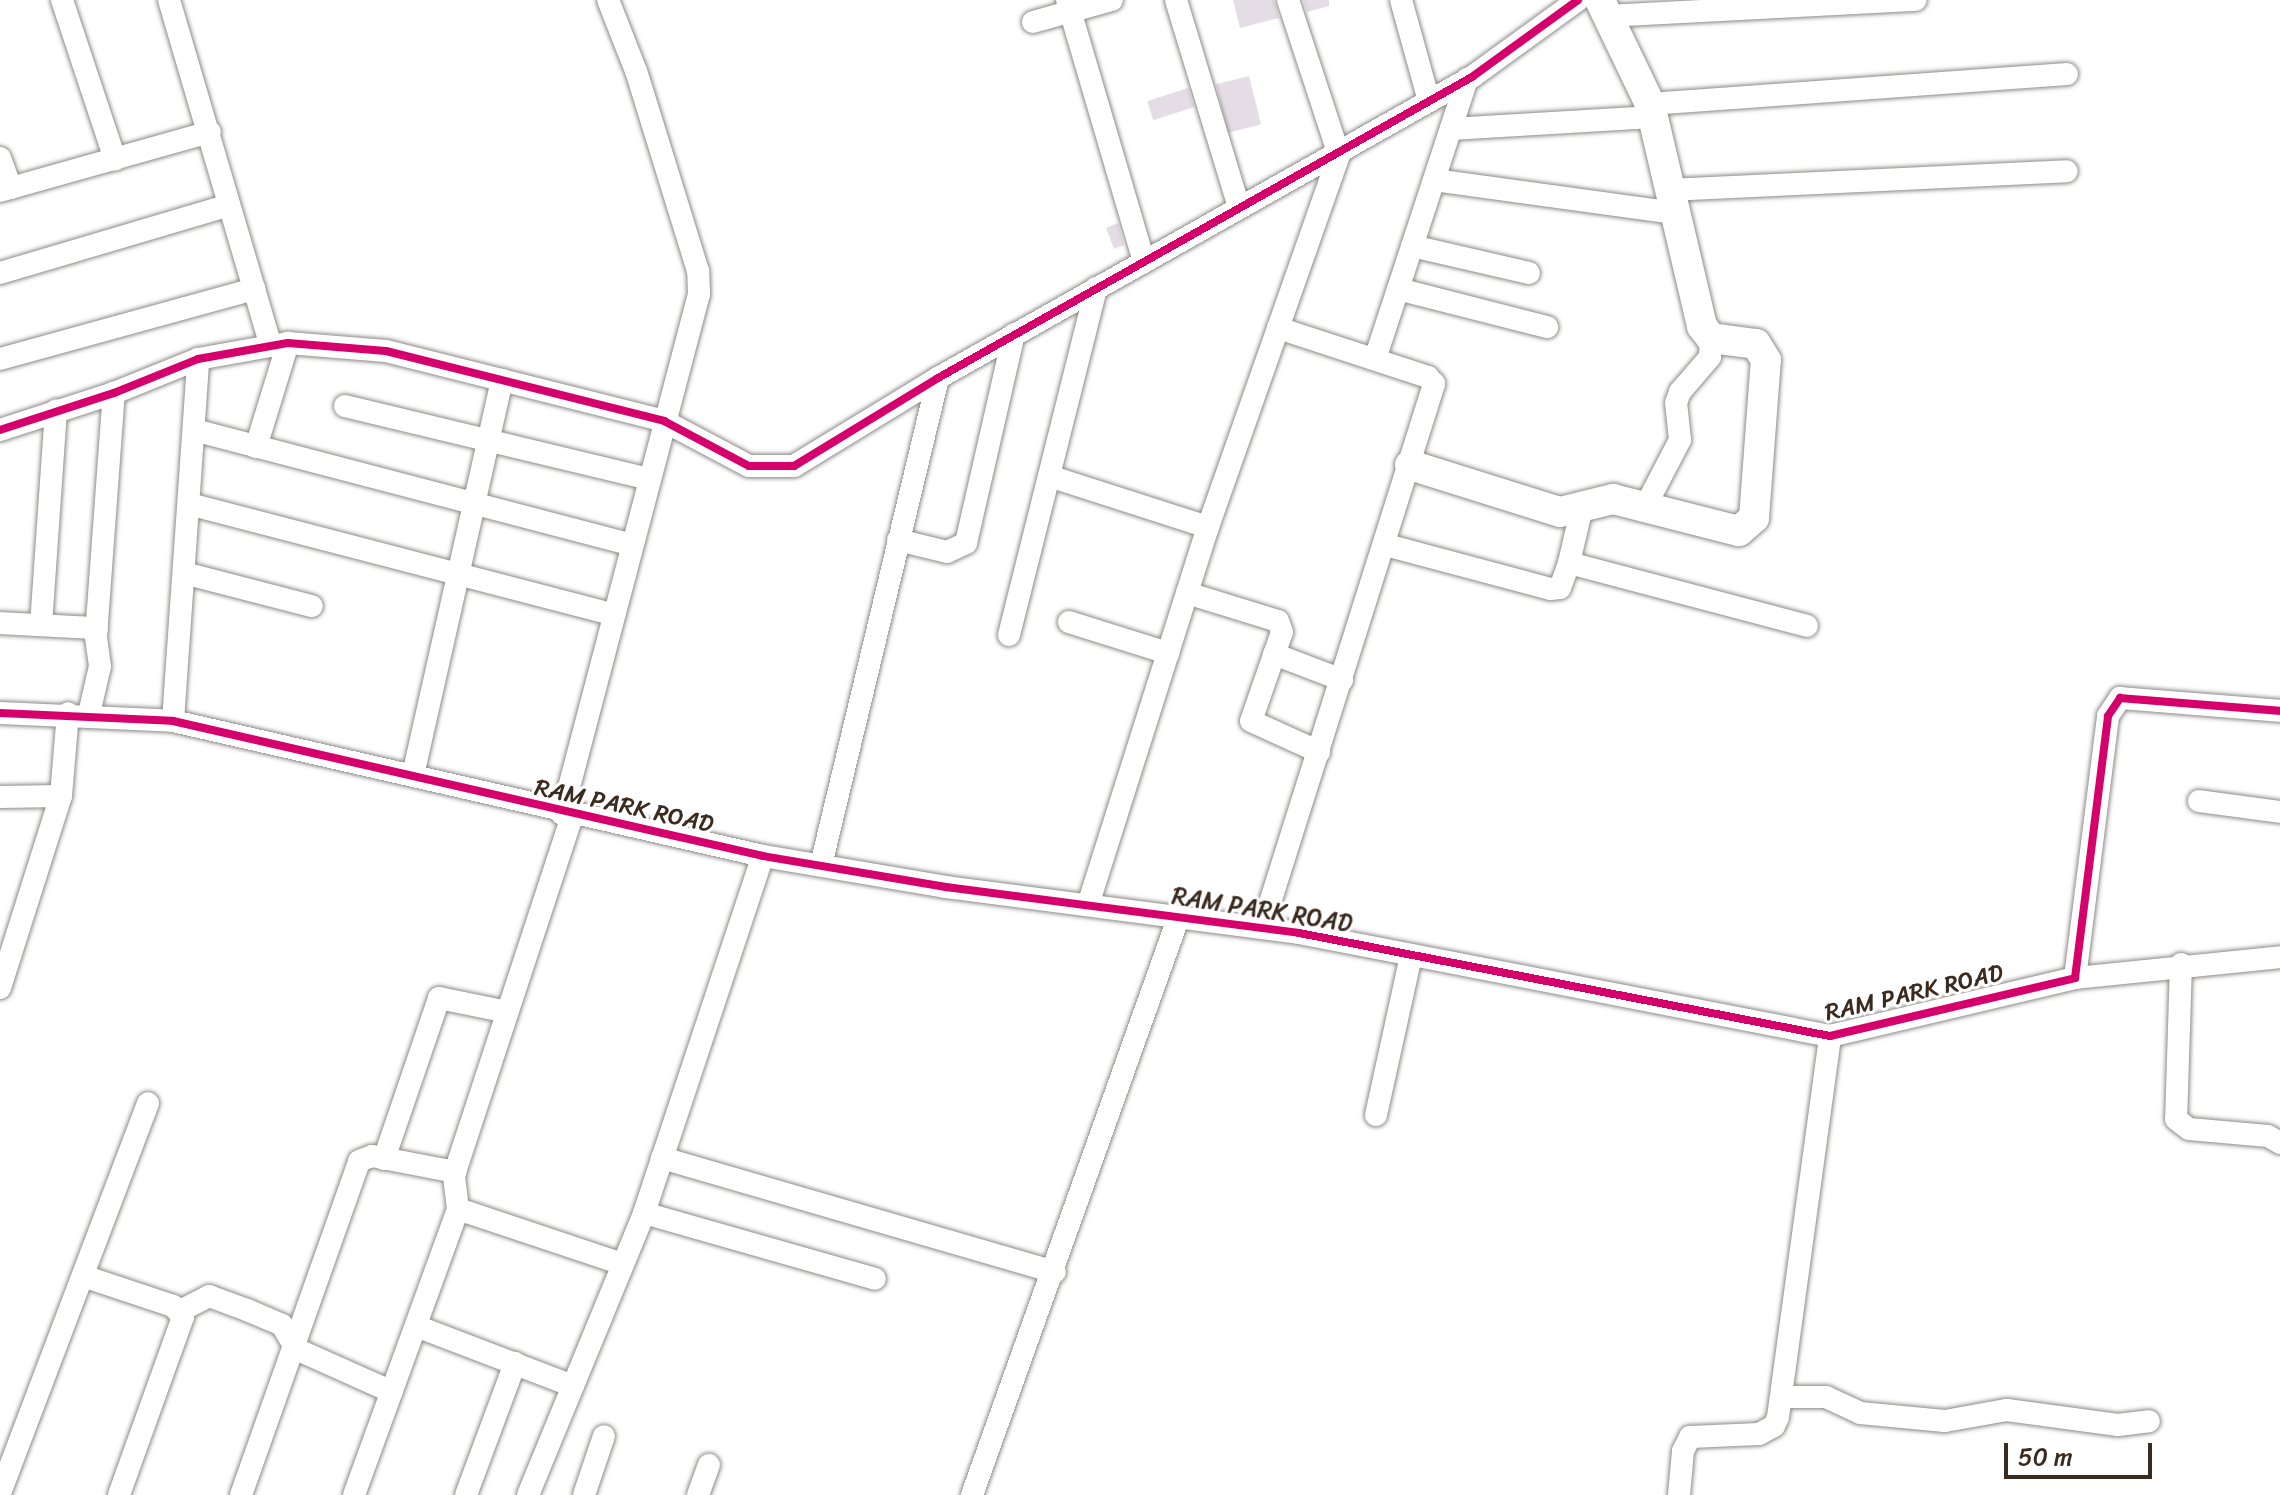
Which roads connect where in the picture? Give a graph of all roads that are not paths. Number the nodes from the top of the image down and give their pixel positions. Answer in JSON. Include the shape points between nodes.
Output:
{"nodes":[{"id":1,"x":62,"y":0,"type":"edge"},
{"id":2,"x":169,"y":0,"type":"edge"},
{"id":3,"x":608,"y":0,"type":"edge"},
{"id":4,"x":1112,"y":0,"type":"edge"},
{"id":5,"x":1176,"y":0,"type":"edge"},
{"id":6,"x":1288,"y":0,"type":"edge"},
{"id":7,"x":1401,"y":0,"type":"edge"},
{"id":8,"x":1578,"y":0,"type":"edge"},
{"id":9,"x":1916,"y":0,"type":"edge"},
{"id":10,"x":1855,"y":2,"type":"edge"},
{"id":11,"x":1068,"y":6,"type":"edge"},
{"id":12,"x":1604,"y":8,"type":"edge"},
{"id":13,"x":1033,"y":22,"type":"dead end"},
{"id":14,"x":2067,"y":74,"type":"dead end"},
{"id":15,"x":1467,"y":79,"type":"junction"},
{"id":16,"x":1429,"y":101,"type":"junction"},
{"id":17,"x":1652,"y":111,"type":"junction"},
{"id":18,"x":1451,"y":129,"type":"junction"},
{"id":19,"x":210,"y":132,"type":"junction"},
{"id":20,"x":1339,"y":155,"type":"junction"},
{"id":21,"x":0,"y":158,"type":"edge"},
{"id":22,"x":115,"y":159,"type":"junction"},
{"id":23,"x":2067,"y":171,"type":"dead end"},
{"id":24,"x":1434,"y":180,"type":"junction"},
{"id":25,"x":6,"y":189,"type":"edge"},
{"id":26,"x":1672,"y":201,"type":"junction"},
{"id":27,"x":229,"y":205,"type":"junction"},
{"id":28,"x":1239,"y":207,"type":"junction"},
{"id":29,"x":1412,"y":246,"type":"junction"},
{"id":30,"x":1144,"y":262,"type":"junction"},
{"id":31,"x":0,"y":273,"type":"edge"},
{"id":32,"x":1529,"y":273,"type":"dead end"},
{"id":33,"x":1096,"y":288,"type":"junction"},
{"id":34,"x":255,"y":289,"type":"junction"},
{"id":35,"x":1398,"y":289,"type":"junction"},
{"id":36,"x":1547,"y":327,"type":"dead end"},
{"id":37,"x":1278,"y":328,"type":"junction"},
{"id":38,"x":1014,"y":334,"type":"junction"},
{"id":39,"x":1711,"y":338,"type":"junction"},
{"id":40,"x":279,"y":344,"type":"junction"},
{"id":41,"x":0,"y":359,"type":"edge"},
{"id":42,"x":198,"y":359,"type":"junction"},
{"id":43,"x":1375,"y":359,"type":"junction"},
{"id":44,"x":938,"y":378,"type":"junction"},
{"id":45,"x":502,"y":380,"type":"junction"},
{"id":46,"x":114,"y":393,"type":"junction"},
{"id":47,"x":345,"y":406,"type":"dead end"},
{"id":48,"x":56,"y":411,"type":"junction"},
{"id":49,"x":664,"y":421,"type":"junction"},
{"id":50,"x":0,"y":430,"type":"edge"},
{"id":51,"x":194,"y":430,"type":"junction"},
{"id":52,"x":488,"y":440,"type":"junction"},
{"id":53,"x":256,"y":447,"type":"junction"},
{"id":54,"x":1410,"y":465,"type":"junction"},
{"id":55,"x":1049,"y":476,"type":"junction"},
{"id":56,"x":649,"y":479,"type":"junction"},
{"id":57,"x":472,"y":503,"type":"junction"},
{"id":58,"x":189,"y":504,"type":"junction"},
{"id":59,"x":1582,"y":507,"type":"junction"},
{"id":60,"x":1645,"y":507,"type":"junction"},
{"id":61,"x":1208,"y":527,"type":"junction"},
{"id":62,"x":898,"y":540,"type":"junction"},
{"id":63,"x":632,"y":545,"type":"junction"},
{"id":64,"x":1386,"y":545,"type":"junction"},
{"id":65,"x":1569,"y":563,"type":"junction"},
{"id":66,"x":184,"y":573,"type":"junction"},
{"id":67,"x":457,"y":574,"type":"junction"},
{"id":68,"x":1187,"y":593,"type":"junction"},
{"id":69,"x":312,"y":606,"type":"dead end"},
{"id":70,"x":614,"y":615,"type":"junction"},
{"id":71,"x":1069,"y":622,"type":"dead end"},
{"id":72,"x":0,"y":623,"type":"edge"},
{"id":73,"x":41,"y":625,"type":"junction"},
{"id":74,"x":1807,"y":626,"type":"dead end"},
{"id":75,"x":97,"y":628,"type":"junction"},
{"id":76,"x":1009,"y":635,"type":"dead end"},
{"id":77,"x":1168,"y":653,"type":"junction"},
{"id":78,"x":1274,"y":654,"type":"junction"},
{"id":79,"x":1342,"y":680,"type":"junction"},
{"id":80,"x":2280,"y":711,"type":"edge"},
{"id":81,"x":0,"y":713,"type":"edge"},
{"id":82,"x":79,"y":714,"type":"junction"},
{"id":83,"x":173,"y":721,"type":"junction"},
{"id":84,"x":1319,"y":752,"type":"junction"},
{"id":85,"x":413,"y":775,"type":"junction"},
{"id":86,"x":61,"y":796,"type":"junction"},
{"id":87,"x":0,"y":797,"type":"edge"},
{"id":88,"x":2199,"y":801,"type":"dead end"},
{"id":89,"x":2280,"y":812,"type":"edge"},
{"id":90,"x":567,"y":815,"type":"junction"},
{"id":91,"x":763,"y":856,"type":"junction"},
{"id":92,"x":821,"y":865,"type":"junction"},
{"id":93,"x":1088,"y":905,"type":"junction"},
{"id":94,"x":1179,"y":916,"type":"junction"},
{"id":95,"x":1262,"y":928,"type":"junction"},
{"id":96,"x":1411,"y":956,"type":"junction"},
{"id":97,"x":2280,"y":957,"type":"edge"},
{"id":98,"x":2181,"y":964,"type":"junction"},
{"id":99,"x":2075,"y":978,"type":"junction"},
{"id":100,"x":0,"y":988,"type":"edge"},
{"id":101,"x":508,"y":1012,"type":"junction"},
{"id":102,"x":1830,"y":1036,"type":"junction"},
{"id":103,"x":148,"y":1103,"type":"dead end"},
{"id":104,"x":1376,"y":1115,"type":"dead end"},
{"id":105,"x":2280,"y":1143,"type":"edge"},
{"id":106,"x":662,"y":1158,"type":"junction"},
{"id":107,"x":384,"y":1159,"type":"junction"},
{"id":108,"x":453,"y":1171,"type":"junction"},
{"id":109,"x":458,"y":1209,"type":"junction"},
{"id":110,"x":644,"y":1213,"type":"junction"},
{"id":111,"x":622,"y":1264,"type":"junction"},
{"id":112,"x":1055,"y":1272,"type":"junction"},
{"id":113,"x":83,"y":1276,"type":"junction"},
{"id":114,"x":875,"y":1279,"type":"dead end"},
{"id":115,"x":180,"y":1311,"type":"junction"},
{"id":116,"x":416,"y":1326,"type":"junction"},
{"id":117,"x":296,"y":1349,"type":"junction"},
{"id":118,"x":515,"y":1363,"type":"junction"},
{"id":119,"x":573,"y":1386,"type":"junction"},
{"id":120,"x":392,"y":1392,"type":"junction"},
{"id":121,"x":1781,"y":1397,"type":"junction"},
{"id":122,"x":2149,"y":1421,"type":"dead end"},
{"id":123,"x":604,"y":1436,"type":"dead end"},
{"id":124,"x":709,"y":1465,"type":"dead end"},
{"id":125,"x":0,"y":1493,"type":"edge"},
{"id":126,"x":119,"y":1495,"type":"edge"},
{"id":127,"x":241,"y":1495,"type":"edge"},
{"id":128,"x":354,"y":1495,"type":"edge"},
{"id":129,"x":466,"y":1495,"type":"edge"},
{"id":130,"x":528,"y":1495,"type":"edge"},
{"id":131,"x":584,"y":1495,"type":"edge"},
{"id":132,"x":698,"y":1495,"type":"edge"},
{"id":133,"x":972,"y":1495,"type":"edge"},
{"id":134,"x":1679,"y":1495,"type":"edge"}],
"edges":[{"from":1,"to":22,"type":"street"},
{"from":2,"to":19,"type":"street"},
{"from":3,"to":49,"type":"street","via":[[636,71],[698,271],[699,294]]},
{"from":4,"to":11,"type":"street"},
{"from":5,"to":28,"type":"street"},
{"from":6,"to":20,"type":"street"},
{"from":7,"to":16,"type":"street"},
{"from":8,"to":15,"type":"street"},
{"from":9,"to":10,"type":"street"},
{"from":10,"to":12,"type":"street"},
{"from":11,"to":13,"type":"street"},
{"from":11,"to":30,"type":"street"},
{"from":12,"to":17,"type":"street"},
{"from":14,"to":17,"type":"street"},
{"from":15,"to":16,"type":"street"},
{"from":15,"to":18,"type":"street"},
{"from":16,"to":20,"type":"street"},
{"from":17,"to":18,"type":"street"},
{"from":17,"to":26,"type":"street"},
{"from":18,"to":24,"type":"street"},
{"from":19,"to":22,"type":"street"},
{"from":19,"to":27,"type":"street"},
{"from":20,"to":28,"type":"street"},
{"from":20,"to":37,"type":"street"},
{"from":21,"to":25,"type":"street"},
{"from":22,"to":25,"type":"street"},
{"from":23,"to":26,"type":"street"},
{"from":24,"to":26,"type":"street"},
{"from":24,"to":29,"type":"street"},
{"from":26,"to":39,"type":"street","via":[[1702,326]]},
{"from":27,"to":31,"type":"street"},
{"from":27,"to":34,"type":"street"},
{"from":28,"to":30,"type":"street"},
{"from":29,"to":32,"type":"street"},
{"from":29,"to":35,"type":"street"},
{"from":30,"to":33,"type":"street"},
{"from":33,"to":38,"type":"street"},
{"from":33,"to":55,"type":"street"},
{"from":34,"to":40,"type":"street"},
{"from":34,"to":41,"type":"street"},
{"from":35,"to":36,"type":"street"},
{"from":35,"to":43,"type":"street"},
{"from":37,"to":43,"type":"street"},
{"from":37,"to":61,"type":"street"},
{"from":38,"to":44,"type":"street"},
{"from":38,"to":62,"type":"street","via":[[966,543],[947,552]]},
{"from":39,"to":60,"type":"street","via":[[1710,357],[1680,392],[1680,440]]},
{"from":39,"to":60,"type":"street","via":[[1756,344],[1766,360],[1754,518],[1739,531]]},
{"from":40,"to":42,"type":"street"},
{"from":40,"to":45,"type":"street","via":[[386,351]]},
{"from":40,"to":53,"type":"street"},
{"from":42,"to":46,"type":"street"},
{"from":42,"to":51,"type":"street"},
{"from":43,"to":54,"type":"street","via":[[1428,377],[1434,384]]},
{"from":44,"to":49,"type":"street","via":[[813,458],[780,470],[749,466]]},
{"from":44,"to":62,"type":"street"},
{"from":45,"to":49,"type":"street"},
{"from":45,"to":52,"type":"street"},
{"from":46,"to":48,"type":"street"},
{"from":46,"to":75,"type":"street"},
{"from":47,"to":52,"type":"street"},
{"from":48,"to":50,"type":"street"},
{"from":48,"to":73,"type":"street"},
{"from":49,"to":56,"type":"street"},
{"from":51,"to":53,"type":"street"},
{"from":51,"to":58,"type":"street"},
{"from":52,"to":56,"type":"street"},
{"from":52,"to":57,"type":"street"},
{"from":53,"to":57,"type":"street"},
{"from":54,"to":59,"type":"street","via":[[1550,510]]},
{"from":54,"to":64,"type":"street"},
{"from":55,"to":61,"type":"street"},
{"from":55,"to":76,"type":"street"},
{"from":56,"to":63,"type":"street"},
{"from":57,"to":63,"type":"street"},
{"from":57,"to":67,"type":"street"},
{"from":58,"to":66,"type":"street"},
{"from":58,"to":67,"type":"street"},
{"from":59,"to":60,"type":"street","via":[[1613,499]]},
{"from":59,"to":65,"type":"street"},
{"from":61,"to":68,"type":"street"},
{"from":62,"to":92,"type":"street"},
{"from":63,"to":70,"type":"street"},
{"from":64,"to":65,"type":"street","via":[[1550,589],[1560,588]]},
{"from":64,"to":79,"type":"street"},
{"from":65,"to":74,"type":"street"},
{"from":66,"to":69,"type":"street"},
{"from":66,"to":83,"type":"street"},
{"from":67,"to":70,"type":"street"},
{"from":67,"to":85,"type":"street"},
{"from":68,"to":77,"type":"street"},
{"from":68,"to":78,"type":"street","via":[[1278,621],[1282,632]]},
{"from":70,"to":90,"type":"street"},
{"from":71,"to":77,"type":"street"},
{"from":72,"to":73,"type":"street"},
{"from":73,"to":75,"type":"street"},
{"from":75,"to":82,"type":"street","via":[[100,666]]},
{"from":77,"to":93,"type":"street"},
{"from":78,"to":79,"type":"street"},
{"from":78,"to":84,"type":"street","via":[[1251,721]]},
{"from":79,"to":84,"type":"street"},
{"from":80,"to":99,"type":"street","via":[[2131,696],[2112,705]]},
{"from":81,"to":82,"type":"street","name":"RAM PARK ROAD"},
{"from":82,"to":83,"type":"street","name":"RAM PARK ROAD"},
{"from":82,"to":86,"type":"street"},
{"from":83,"to":85,"type":"street","name":"RAM PARK ROAD"},
{"from":84,"to":95,"type":"street"},
{"from":85,"to":90,"type":"street","name":"RAM PARK ROAD"},
{"from":86,"to":87,"type":"street"},
{"from":86,"to":100,"type":"street"},
{"from":88,"to":89,"type":"street"},
{"from":90,"to":91,"type":"street","name":"RAM PARK ROAD"},
{"from":90,"to":101,"type":"street"},
{"from":91,"to":92,"type":"street","name":"RAM PARK ROAD"},
{"from":91,"to":106,"type":"street"},
{"from":92,"to":93,"type":"street","name":"RAM PARK ROAD"},
{"from":93,"to":94,"type":"street","name":"RAM PARK ROAD"},
{"from":94,"to":95,"type":"street","name":"RAM PARK ROAD"},
{"from":94,"to":112,"type":"street"},
{"from":95,"to":96,"type":"street","name":"RAM PARK ROAD"},
{"from":96,"to":102,"type":"street","name":"RAM PARK ROAD"},
{"from":96,"to":104,"type":"street"},
{"from":97,"to":98,"type":"street","name":"RAM PARK ROAD"},
{"from":98,"to":99,"type":"street","name":"RAM PARK ROAD"},
{"from":98,"to":105,"type":"street","via":[[2176,1119],[2189,1129],[2268,1136]]},
{"from":99,"to":102,"type":"street","name":"RAM PARK ROAD"},
{"from":101,"to":107,"type":"street","via":[[439,998]]},
{"from":101,"to":108,"type":"street"},
{"from":102,"to":121,"type":"street"},
{"from":103,"to":113,"type":"street"},
{"from":106,"to":110,"type":"street"},
{"from":106,"to":112,"type":"street"},
{"from":107,"to":108,"type":"street"},
{"from":107,"to":117,"type":"street","via":[[365,1157],[354,1170]]},
{"from":108,"to":109,"type":"street"},
{"from":109,"to":111,"type":"street"},
{"from":109,"to":116,"type":"street"},
{"from":110,"to":111,"type":"street"},
{"from":110,"to":114,"type":"street"},
{"from":111,"to":119,"type":"street"},
{"from":112,"to":133,"type":"street"},
{"from":113,"to":115,"type":"street"},
{"from":113,"to":125,"type":"street"},
{"from":115,"to":117,"type":"street","via":[[209,1296],[282,1325]]},
{"from":115,"to":126,"type":"street","via":[[183,1324]]},
{"from":116,"to":118,"type":"street"},
{"from":116,"to":120,"type":"street"},
{"from":117,"to":120,"type":"street"},
{"from":117,"to":127,"type":"street"},
{"from":118,"to":119,"type":"street"},
{"from":118,"to":129,"type":"street"},
{"from":119,"to":130,"type":"street"},
{"from":120,"to":128,"type":"street"},
{"from":121,"to":122,"type":"street","via":[[1826,1397],[1860,1413],[1945,1421],[2007,1410],[2118,1425]]},
{"from":121,"to":134,"type":"street","via":[[1778,1417],[1767,1431],[1690,1437],[1683,1451]]},
{"from":123,"to":131,"type":"street"},
{"from":124,"to":132,"type":"street"}]}
